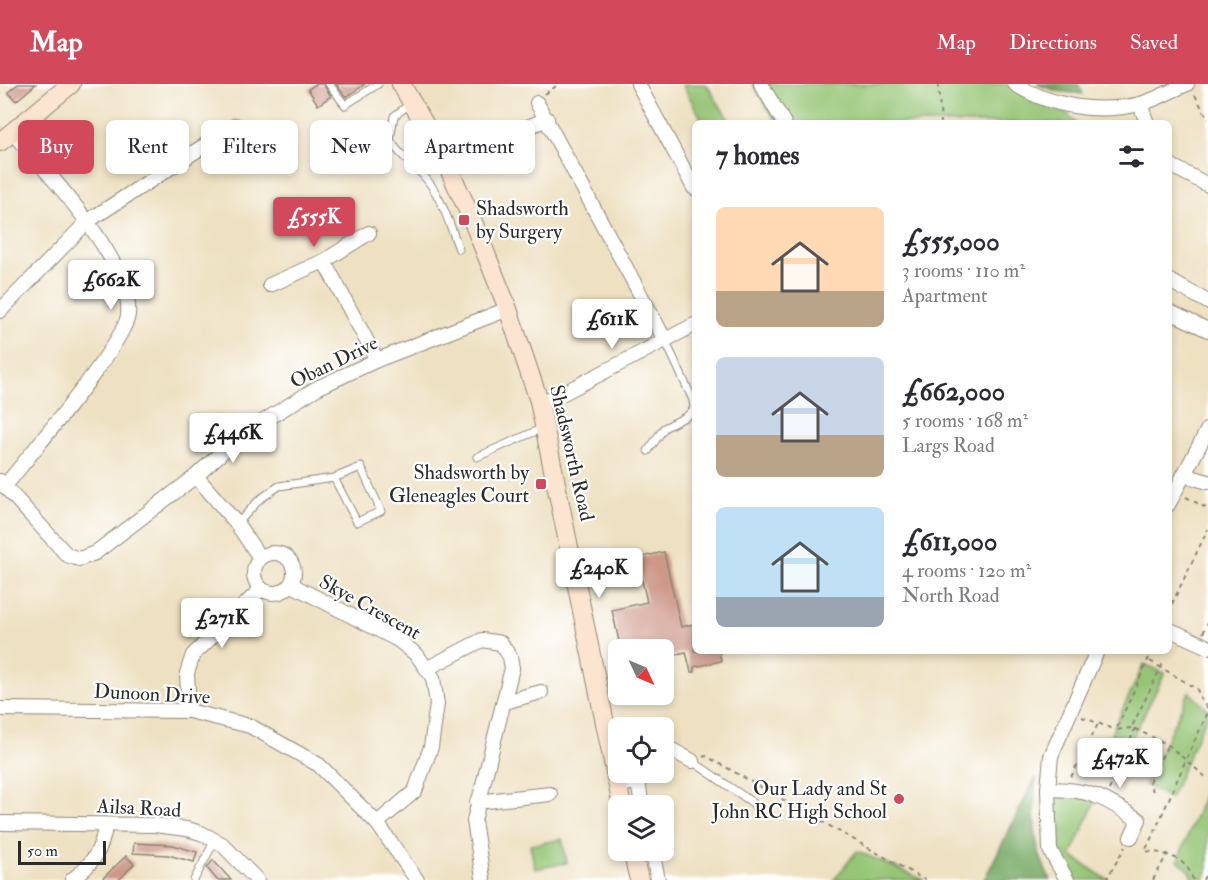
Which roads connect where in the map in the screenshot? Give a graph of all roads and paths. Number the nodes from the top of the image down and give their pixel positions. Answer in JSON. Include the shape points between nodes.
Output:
{"nodes":[{"id":1,"x":71,"y":84,"type":"edge"},
{"id":2,"x":329,"y":84,"type":"edge"},
{"id":3,"x":378,"y":84,"type":"edge"},
{"id":4,"x":401,"y":84,"type":"edge"},
{"id":5,"x":559,"y":84,"type":"edge"},
{"id":6,"x":638,"y":84,"type":"edge"},
{"id":7,"x":761,"y":84,"type":"edge"},
{"id":8,"x":938,"y":84,"type":"edge"},
{"id":9,"x":1015,"y":84,"type":"edge"},
{"id":10,"x":1190,"y":88,"type":"edge"},
{"id":11,"x":412,"y":102,"type":"junction"},
{"id":12,"x":537,"y":103,"type":"joint"},
{"id":13,"x":1140,"y":104,"type":"junction"},
{"id":14,"x":1208,"y":118,"type":"edge"},
{"id":15,"x":547,"y":119,"type":"junction"},
{"id":16,"x":422,"y":120,"type":"edge"},
{"id":17,"x":782,"y":120,"type":"edge"},
{"id":18,"x":941,"y":120,"type":"edge"},
{"id":19,"x":1146,"y":120,"type":"edge"},
{"id":20,"x":535,"y":124,"type":"edge"},
{"id":21,"x":6,"y":137,"type":"edge"},
{"id":22,"x":201,"y":147,"type":"edge"},
{"id":23,"x":1172,"y":166,"type":"edge"},
{"id":24,"x":451,"y":174,"type":"edge"},
{"id":25,"x":692,"y":184,"type":"edge"},
{"id":26,"x":1208,"y":185,"type":"edge"},
{"id":27,"x":88,"y":221,"type":"junction"},
{"id":28,"x":369,"y":233,"type":"dead end"},
{"id":29,"x":459,"y":249,"type":"dead end"},
{"id":30,"x":324,"y":261,"type":"junction"},
{"id":31,"x":1172,"y":282,"type":"edge"},
{"id":32,"x":270,"y":285,"type":"dead end"},
{"id":33,"x":1208,"y":302,"type":"edge"},
{"id":34,"x":508,"y":309,"type":"junction"},
{"id":35,"x":0,"y":311,"type":"edge"},
{"id":36,"x":1172,"y":313,"type":"edge"},
{"id":37,"x":692,"y":325,"type":"edge"},
{"id":38,"x":1208,"y":330,"type":"edge"},
{"id":39,"x":665,"y":340,"type":"junction"},
{"id":40,"x":377,"y":360,"type":"junction"},
{"id":41,"x":692,"y":398,"type":"edge"},
{"id":42,"x":540,"y":401,"type":"junction"},
{"id":43,"x":692,"y":411,"type":"edge"},
{"id":44,"x":545,"y":428,"type":"junction"},
{"id":45,"x":1208,"y":429,"type":"edge"},
{"id":46,"x":648,"y":451,"type":"dead end"},
{"id":47,"x":477,"y":457,"type":"dead end"},
{"id":48,"x":196,"y":476,"type":"junction"},
{"id":49,"x":1184,"y":476,"type":"junction"},
{"id":50,"x":334,"y":478,"type":"junction"},
{"id":51,"x":1208,"y":482,"type":"edge"},
{"id":52,"x":2,"y":484,"type":"edge"},
{"id":53,"x":1175,"y":491,"type":"junction"},
{"id":54,"x":1172,"y":497,"type":"edge"},
{"id":55,"x":1208,"y":509,"type":"edge"},
{"id":56,"x":237,"y":524,"type":"junction"},
{"id":57,"x":1208,"y":529,"type":"edge"},
{"id":58,"x":260,"y":558,"type":"junction"},
{"id":59,"x":292,"y":585,"type":"junction"},
{"id":60,"x":260,"y":590,"type":"junction"},
{"id":61,"x":1172,"y":604,"type":"edge"},
{"id":62,"x":1172,"y":631,"type":"edge"},
{"id":63,"x":1208,"y":647,"type":"edge"},
{"id":64,"x":1096,"y":654,"type":"edge"},
{"id":65,"x":1151,"y":654,"type":"edge"},
{"id":66,"x":1149,"y":660,"type":"junction"},
{"id":67,"x":1163,"y":663,"type":"dead end"},
{"id":68,"x":428,"y":668,"type":"junction"},
{"id":69,"x":1161,"y":668,"type":"junction"},
{"id":70,"x":541,"y":692,"type":"dead end"},
{"id":71,"x":505,"y":702,"type":"junction"},
{"id":72,"x":0,"y":709,"type":"edge"},
{"id":73,"x":189,"y":711,"type":"junction"},
{"id":74,"x":1208,"y":711,"type":"edge"},
{"id":75,"x":1070,"y":712,"type":"junction"},
{"id":76,"x":608,"y":718,"type":"edge"},
{"id":77,"x":1098,"y":724,"type":"junction"},
{"id":78,"x":1133,"y":728,"type":"junction"},
{"id":79,"x":1116,"y":730,"type":"junction"},
{"id":80,"x":1167,"y":744,"type":"junction"},
{"id":81,"x":674,"y":751,"type":"edge"},
{"id":82,"x":692,"y":761,"type":"junction"},
{"id":83,"x":1184,"y":761,"type":"junction"},
{"id":84,"x":1208,"y":779,"type":"edge"},
{"id":85,"x":617,"y":785,"type":"joint"},
{"id":86,"x":1047,"y":789,"type":"junction"},
{"id":87,"x":1065,"y":789,"type":"junction"},
{"id":88,"x":1153,"y":791,"type":"dead end"},
{"id":89,"x":550,"y":794,"type":"dead end"},
{"id":90,"x":619,"y":795,"type":"edge"},
{"id":91,"x":640,"y":795,"type":"edge"},
{"id":92,"x":1106,"y":799,"type":"junction"},
{"id":93,"x":477,"y":802,"type":"junction"},
{"id":94,"x":759,"y":813,"type":"dead end"},
{"id":95,"x":0,"y":823,"type":"edge"},
{"id":96,"x":377,"y":824,"type":"junction"},
{"id":97,"x":105,"y":825,"type":"junction"},
{"id":98,"x":1131,"y":837,"type":"joint"},
{"id":99,"x":215,"y":840,"type":"junction"},
{"id":100,"x":1168,"y":854,"type":"junction"},
{"id":101,"x":635,"y":861,"type":"edge"},
{"id":102,"x":654,"y":861,"type":"edge"},
{"id":103,"x":1208,"y":869,"type":"edge"},
{"id":104,"x":483,"y":878,"type":"dead end"},
{"id":105,"x":72,"y":880,"type":"edge"},
{"id":106,"x":194,"y":880,"type":"edge"},
{"id":107,"x":257,"y":880,"type":"edge"},
{"id":108,"x":417,"y":880,"type":"edge"},
{"id":109,"x":639,"y":880,"type":"edge"},
{"id":110,"x":658,"y":880,"type":"edge"},
{"id":111,"x":925,"y":880,"type":"edge"},
{"id":112,"x":1067,"y":880,"type":"edge"},
{"id":113,"x":1106,"y":880,"type":"edge"},
{"id":114,"x":1153,"y":880,"type":"edge"},
{"id":115,"x":1193,"y":880,"type":"edge"},
{"id":116,"x":1203,"y":880,"type":"edge"}],
"edges":[{"from":1,"to":21,"type":"main road"},
{"from":2,"to":3,"type":"lane","via":[[345,105]]},
{"from":4,"to":11,"type":"main road","name":"Shadsworth Road"},
{"from":5,"to":12,"type":"path"},
{"from":6,"to":25,"type":"street"},
{"from":7,"to":17,"type":"street"},
{"from":8,"to":18,"type":"path"},
{"from":9,"to":13,"type":"street","via":[[1037,98],[1089,109]]},
{"from":10,"to":13,"type":"street"},
{"from":10,"to":14,"type":"path"},
{"from":11,"to":16,"type":"main road","name":"Shadsworth Road"},
{"from":11,"to":29,"type":"lane","via":[[394,116],[390,140],[399,154],[423,175],[444,209]]},
{"from":12,"to":15,"type":"street"},
{"from":13,"to":19,"type":"street"},
{"from":15,"to":20,"type":"street"},
{"from":15,"to":39,"type":"street"},
{"from":21,"to":27,"type":"street"},
{"from":22,"to":27,"type":"street"},
{"from":23,"to":26,"type":"street"},
{"from":24,"to":34,"type":"main road","name":"Shadsworth Road"},
{"from":27,"to":35,"type":"street"},
{"from":27,"to":52,"type":"street","via":[[122,283],[128,316],[113,346]]},
{"from":28,"to":30,"type":"street"},
{"from":30,"to":32,"type":"street"},
{"from":30,"to":40,"type":"street"},
{"from":31,"to":33,"type":"street"},
{"from":34,"to":40,"type":"street","name":"Oban Drive"},
{"from":34,"to":42,"type":"main road","name":"Shadsworth Road"},
{"from":36,"to":38,"type":"street"},
{"from":37,"to":39,"type":"street"},
{"from":39,"to":41,"type":"lane"},
{"from":39,"to":42,"type":"street","via":[[554,398]]},
{"from":40,"to":48,"type":"street","name":"Oban Drive","via":[[317,388],[241,435]]},
{"from":42,"to":44,"type":"main road","name":"Shadsworth Road"},
{"from":43,"to":46,"type":"lane","via":[[664,428]]},
{"from":44,"to":47,"type":"lane"},
{"from":44,"to":76,"type":"main road","name":"Shadsworth Road"},
{"from":45,"to":49,"type":"street"},
{"from":48,"to":52,"type":"street","name":"Oban Drive","via":[[95,553],[79,559],[67,555]]},
{"from":48,"to":56,"type":"street"},
{"from":49,"to":51,"type":"street"},
{"from":49,"to":53,"type":"street"},
{"from":50,"to":50,"type":"lane","via":[[361,467],[381,511],[357,522]]},
{"from":50,"to":56,"type":"lane","via":[[279,486],[259,500]]},
{"from":53,"to":54,"type":"street"},
{"from":53,"to":55,"type":"path"},
{"from":56,"to":58,"type":"street"},
{"from":57,"to":61,"type":"path"},
{"from":58,"to":59,"type":"street","via":[[271,552],[287,557],[294,569]]},
{"from":58,"to":60,"type":"street","via":[[253,575]]},
{"from":59,"to":60,"type":"street","via":[[277,594]]},
{"from":59,"to":68,"type":"street","name":"Skye Crescent","via":[[398,640]]},
{"from":60,"to":73,"type":"street","via":[[193,655],[187,673]]},
{"from":62,"to":63,"type":"street"},
{"from":64,"to":75,"type":"street"},
{"from":65,"to":66,"type":"path"},
{"from":66,"to":69,"type":"path"},
{"from":66,"to":79,"type":"path"},
{"from":67,"to":69,"type":"path"},
{"from":68,"to":71,"type":"street","via":[[482,640],[495,640],[505,648],[512,663]]},
{"from":68,"to":96,"type":"street","name":"Skye Crescent","via":[[437,704],[431,747],[415,791]]},
{"from":69,"to":74,"type":"path","via":[[1197,689]]},
{"from":69,"to":78,"type":"path"},
{"from":70,"to":71,"type":"street"},
{"from":71,"to":93,"type":"street"},
{"from":72,"to":73,"type":"street","name":"Dunoon Drive"},
{"from":73,"to":96,"type":"street","name":"Dunoon Drive","via":[[250,726],[279,740],[320,765]]},
{"from":74,"to":83,"type":"path"},
{"from":75,"to":77,"type":"path"},
{"from":75,"to":86,"type":"street","via":[[1051,756]]},
{"from":77,"to":79,"type":"path"},
{"from":77,"to":87,"type":"path"},
{"from":78,"to":79,"type":"path"},
{"from":78,"to":80,"type":"path"},
{"from":78,"to":92,"type":"path"},
{"from":80,"to":83,"type":"path"},
{"from":80,"to":88,"type":"path","via":[[1149,783]]},
{"from":81,"to":82,"type":"street"},
{"from":82,"to":94,"type":"lane","via":[[753,803]]},
{"from":82,"to":111,"type":"path","via":[[706,756]]},
{"from":83,"to":84,"type":"path"},
{"from":83,"to":100,"type":"path","via":[[1145,851]]},
{"from":85,"to":90,"type":"main road","name":"Shadsworth Road"},
{"from":85,"to":91,"type":"street","via":[[638,782]]},
{"from":86,"to":87,"type":"street"},
{"from":86,"to":112,"type":"street","via":[[1050,850]]},
{"from":87,"to":92,"type":"street"},
{"from":89,"to":93,"type":"street"},
{"from":92,"to":98,"type":"street","via":[[1139,820]]},
{"from":93,"to":104,"type":"street","via":[[474,821]]},
{"from":95,"to":97,"type":"street","name":"Ailsa Road"},
{"from":96,"to":108,"type":"street","name":"Dunoon Drive"},
{"from":97,"to":99,"type":"street","name":"Ailsa Road","via":[[172,826]]},
{"from":97,"to":105,"type":"street","via":[[97,854]]},
{"from":98,"to":113,"type":"path"},
{"from":99,"to":106,"type":"lane"},
{"from":99,"to":107,"type":"street","name":"Ailsa Road"},
{"from":100,"to":114,"type":"path"},
{"from":100,"to":115,"type":"path","via":[[1191,872]]},
{"from":101,"to":109,"type":"main road"},
{"from":102,"to":110,"type":"street"},
{"from":103,"to":116,"type":"path"}]}
